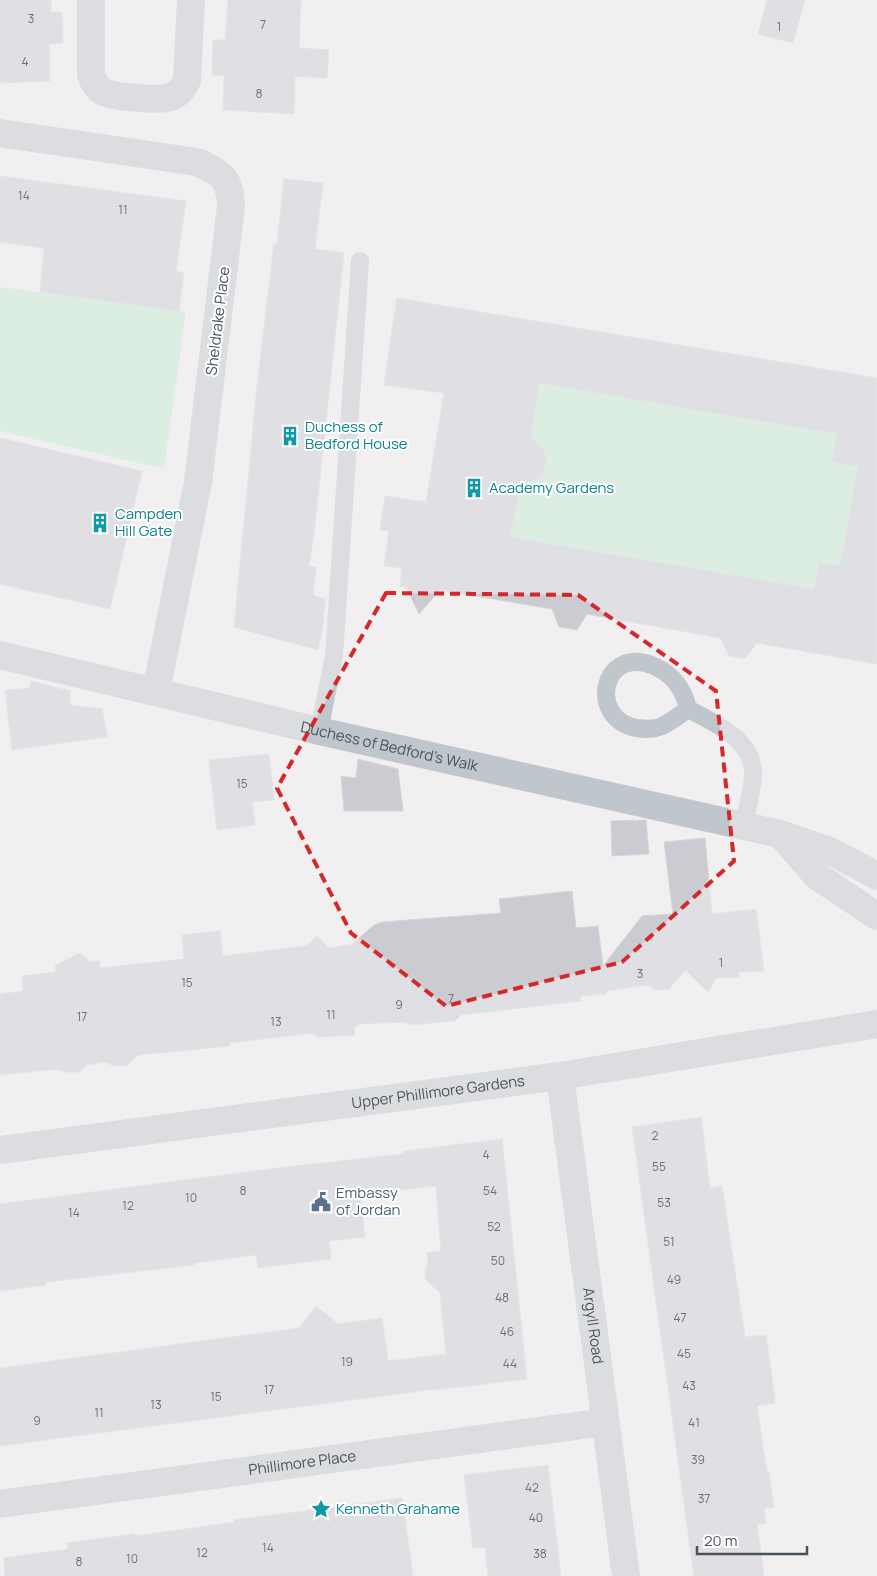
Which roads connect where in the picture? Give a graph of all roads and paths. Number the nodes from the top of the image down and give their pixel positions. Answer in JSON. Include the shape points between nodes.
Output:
{"nodes":[{"id":1,"x":92,"y":0,"type":"edge"},
{"id":2,"x":190,"y":0,"type":"edge"},
{"id":3,"x":0,"y":133,"type":"edge"},
{"id":4,"x":360,"y":262,"type":"dead end"},
{"id":5,"x":0,"y":655,"type":"edge"},
{"id":6,"x":156,"y":692,"type":"junction"},
{"id":7,"x":688,"y":709,"type":"junction"},
{"id":8,"x":319,"y":730,"type":"junction"},
{"id":9,"x":744,"y":825,"type":"junction"},
{"id":10,"x":780,"y":834,"type":"junction"},
{"id":11,"x":877,"y":876,"type":"edge"},
{"id":12,"x":877,"y":916,"type":"edge"},
{"id":13,"x":877,"y":1024,"type":"edge"},
{"id":14,"x":560,"y":1076,"type":"junction"},
{"id":15,"x":0,"y":1150,"type":"edge"},
{"id":16,"x":605,"y":1422,"type":"junction"},
{"id":17,"x":0,"y":1504,"type":"edge"},
{"id":18,"x":626,"y":1576,"type":"edge"}],
"edges":[{"from":1,"to":2,"type":"street","via":[[93,83],[105,92],[125,97],[154,98],[171,97],[183,89],[187,80]]},
{"from":3,"to":6,"type":"street","name":"Sheldrake Place","via":[[197,162],[227,181],[231,207],[198,482]]},
{"from":4,"to":8,"type":"lane","via":[[334,656]]},
{"from":5,"to":6,"type":"street","name":"Duchess of Bedford's Walk"},
{"from":6,"to":8,"type":"street","name":"Duchess of Bedford's Walk"},
{"from":7,"to":7,"type":"lane","via":[[659,728],[630,726],[616,717],[608,704],[605,692],[608,679],[627,662],[655,666],[677,682],[685,695]]},
{"from":7,"to":9,"type":"lane","via":[[731,734],[751,758],[753,776]]},
{"from":8,"to":9,"type":"street","name":"Duchess of Bedford's Walk"},
{"from":9,"to":10,"type":"street","name":"Duchess of Bedford's Walk"},
{"from":10,"to":11,"type":"street","name":"Duchess of Bedford's Walk","via":[[830,851]]},
{"from":10,"to":12,"type":"street","via":[[817,876]]},
{"from":13,"to":14,"type":"street","name":"Upper Phillimore Gardens"},
{"from":14,"to":15,"type":"street","name":"Upper Phillimore Gardens"},
{"from":14,"to":16,"type":"street","name":"Argyll Road"},
{"from":16,"to":17,"type":"street","name":"Phillimore Place"},
{"from":16,"to":18,"type":"street","name":"Argyll Road"}]}
